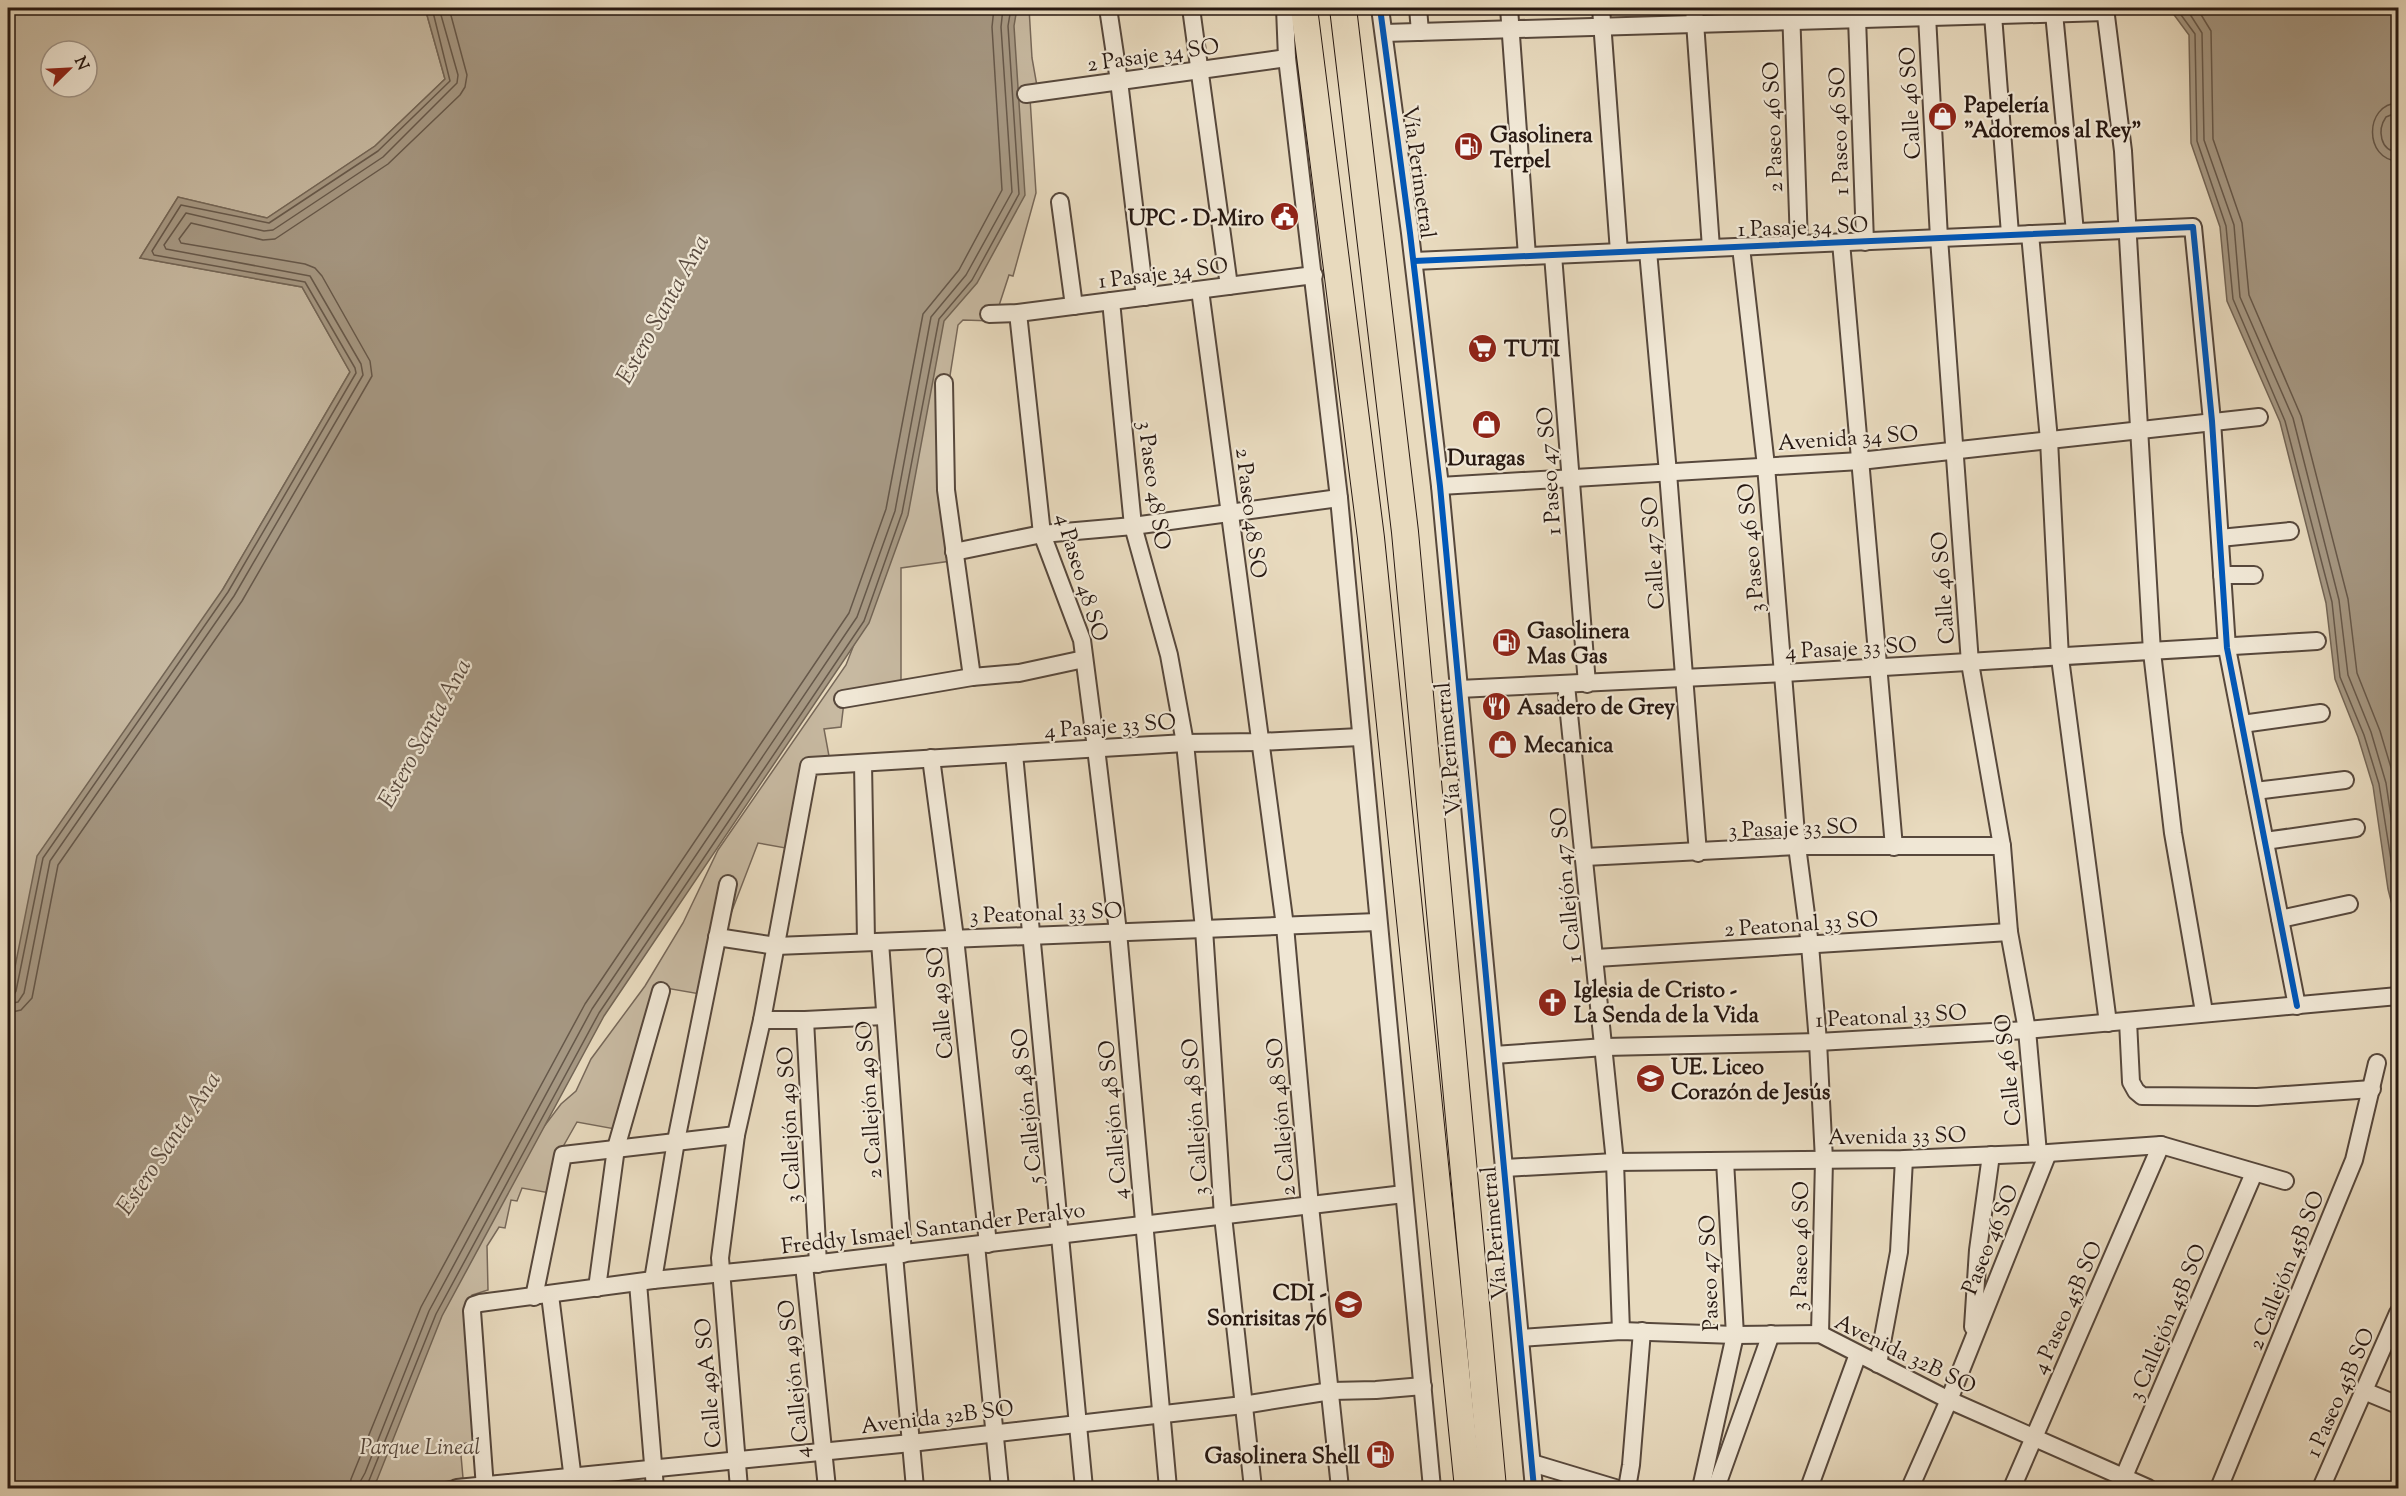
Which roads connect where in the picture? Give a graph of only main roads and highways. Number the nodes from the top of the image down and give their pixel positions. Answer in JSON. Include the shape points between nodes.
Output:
{"nodes":[{"id":1,"x":1304,"y":8,"type":"edge"},
{"id":2,"x":1343,"y":8,"type":"edge"},
{"id":3,"x":1405,"y":532,"type":"junction"},
{"id":4,"x":1371,"y":538,"type":"junction"},
{"id":5,"x":1468,"y":1488,"type":"edge"},
{"id":6,"x":1493,"y":1488,"type":"edge"}],
"edges":[{"from":1,"to":4,"type":"highway"},
{"from":2,"to":3,"type":"highway","name":"Vía Perimetral"},
{"from":3,"to":4,"type":"highway"},
{"from":3,"to":6,"type":"highway","name":"Vía Perimetral"},
{"from":4,"to":5,"type":"highway"}]}
